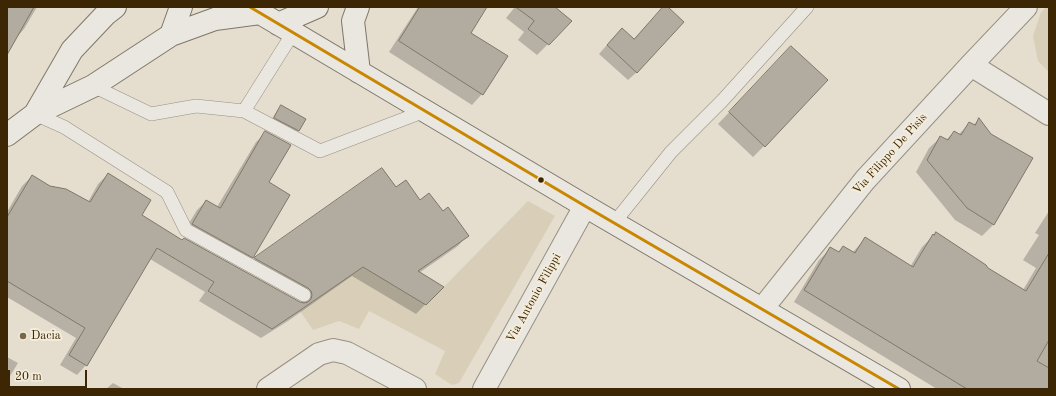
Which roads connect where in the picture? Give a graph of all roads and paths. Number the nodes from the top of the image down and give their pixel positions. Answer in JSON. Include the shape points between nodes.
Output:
{"nodes":[{"id":1,"x":115,"y":7,"type":"edge"},
{"id":2,"x":181,"y":7,"type":"edge"},
{"id":3,"x":317,"y":7,"type":"edge"},
{"id":4,"x":358,"y":7,"type":"edge"},
{"id":5,"x":807,"y":7,"type":"edge"},
{"id":6,"x":1026,"y":7,"type":"edge"},
{"id":7,"x":272,"y":17,"type":"edge"},
{"id":8,"x":171,"y":35,"type":"junction"},
{"id":9,"x":971,"y":65,"type":"junction"},
{"id":10,"x":359,"y":72,"type":"junction"},
{"id":11,"x":93,"y":86,"type":"junction"},
{"id":12,"x":244,"y":111,"type":"junction"},
{"id":13,"x":425,"y":111,"type":"junction"},
{"id":14,"x":35,"y":114,"type":"junction"},
{"id":15,"x":1049,"y":114,"type":"edge"},
{"id":16,"x":7,"y":135,"type":"edge"},
{"id":17,"x":585,"y":206,"type":"junction"},
{"id":18,"x":614,"y":223,"type":"junction"},
{"id":19,"x":304,"y":295,"type":"dead end"},
{"id":20,"x":762,"y":309,"type":"junction"},
{"id":21,"x":268,"y":389,"type":"edge"},
{"id":22,"x":415,"y":389,"type":"edge"},
{"id":23,"x":484,"y":389,"type":"edge"},
{"id":24,"x":899,"y":389,"type":"edge"}],
"edges":[{"from":1,"to":14,"type":"main road","via":[[72,50]]},
{"from":2,"to":8,"type":"main road"},
{"from":3,"to":7,"type":"main road"},
{"from":4,"to":10,"type":"main road","via":[[353,21]]},
{"from":5,"to":18,"type":"lane","via":[[722,101],[671,152]]},
{"from":6,"to":9,"type":"main road","name":"Via Filippo De Pisis"},
{"from":7,"to":8,"type":"main road","via":[[215,19]]},
{"from":7,"to":10,"type":"main road"},
{"from":7,"to":12,"type":"lane"},
{"from":8,"to":11,"type":"main road"},
{"from":9,"to":15,"type":"main road"},
{"from":9,"to":20,"type":"main road","name":"Via Filippo De Pisis","via":[[865,180]]},
{"from":10,"to":13,"type":"main road"},
{"from":11,"to":12,"type":"lane","via":[[151,114],[196,106]]},
{"from":11,"to":14,"type":"main road"},
{"from":12,"to":13,"type":"lane","via":[[320,151]]},
{"from":13,"to":17,"type":"main road"},
{"from":14,"to":16,"type":"main road"},
{"from":14,"to":19,"type":"lane","via":[[64,127],[167,192],[186,230]]},
{"from":17,"to":18,"type":"main road"},
{"from":17,"to":23,"type":"main road","name":"Via Antonio Filippi"},
{"from":18,"to":20,"type":"main road"},
{"from":20,"to":24,"type":"main road"},
{"from":21,"to":22,"type":"main road","via":[[319,354],[333,350],[347,353]]}]}
